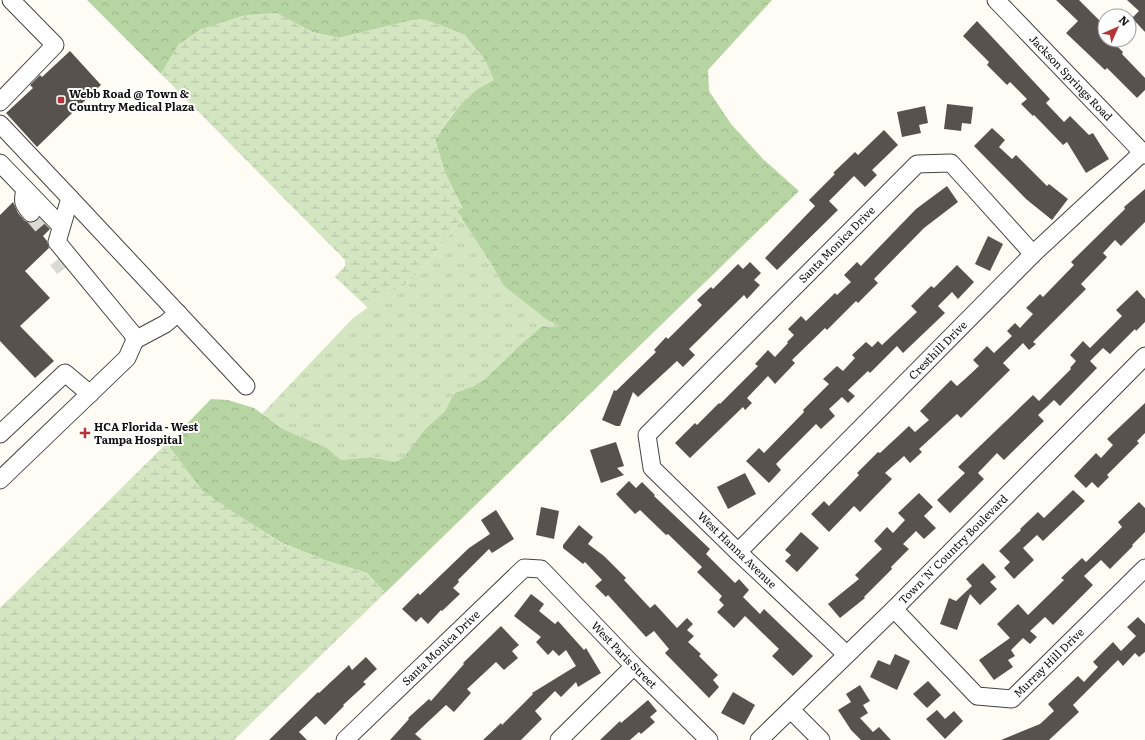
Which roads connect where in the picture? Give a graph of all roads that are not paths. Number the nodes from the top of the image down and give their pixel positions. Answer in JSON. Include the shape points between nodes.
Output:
{"nodes":[{"id":1,"x":11,"y":0,"type":"edge"},
{"id":2,"x":996,"y":0,"type":"edge"},
{"id":3,"x":0,"y":102,"type":"edge"},
{"id":4,"x":0,"y":124,"type":"edge"},
{"id":5,"x":1144,"y":154,"type":"edge"},
{"id":6,"x":0,"y":163,"type":"edge"},
{"id":7,"x":25,"y":189,"type":"junction"},
{"id":8,"x":70,"y":198,"type":"junction"},
{"id":9,"x":31,"y":213,"type":"tunnel mouth"},
{"id":10,"x":55,"y":233,"type":"junction"},
{"id":11,"x":1033,"y":254,"type":"junction"},
{"id":12,"x":178,"y":314,"type":"junction"},
{"id":13,"x":135,"y":340,"type":"junction"},
{"id":14,"x":1143,"y":361,"type":"edge"},
{"id":15,"x":246,"y":386,"type":"dead end"},
{"id":16,"x":90,"y":394,"type":"junction"},
{"id":17,"x":0,"y":434,"type":"edge"},
{"id":18,"x":647,"y":435,"type":"joint"},
{"id":19,"x":0,"y":480,"type":"edge"},
{"id":20,"x":738,"y":552,"type":"junction"},
{"id":21,"x":1145,"y":568,"type":"edge"},
{"id":22,"x":541,"y":569,"type":"joint"},
{"id":23,"x":894,"y":608,"type":"junction"},
{"id":24,"x":846,"y":654,"type":"junction"},
{"id":25,"x":634,"y":666,"type":"junction"},
{"id":26,"x":791,"y":710,"type":"junction"},
{"id":27,"x":345,"y":740,"type":"edge"},
{"id":28,"x":559,"y":740,"type":"edge"},
{"id":29,"x":709,"y":740,"type":"edge"},
{"id":30,"x":759,"y":740,"type":"edge"},
{"id":31,"x":821,"y":740,"type":"edge"}],
"edges":[{"from":1,"to":3,"type":"street","via":[[55,45]]},
{"from":2,"to":5,"type":"street","name":"Jackson Springs Road"},
{"from":4,"to":8,"type":"street"},
{"from":5,"to":11,"type":"street","name":"Cresthill Drive"},
{"from":6,"to":7,"type":"street"},
{"from":7,"to":9,"type":"street","via":[[24,204]]},
{"from":7,"to":10,"type":"street"},
{"from":8,"to":10,"type":"street"},
{"from":8,"to":12,"type":"street"},
{"from":10,"to":13,"type":"street","via":[[66,265],[132,333]]},
{"from":11,"to":18,"type":"street","name":"Santa Monica Drive","via":[[951,163],[917,164]]},
{"from":11,"to":20,"type":"street","name":"Cresthill Drive"},
{"from":12,"to":13,"type":"street"},
{"from":12,"to":15,"type":"street"},
{"from":13,"to":16,"type":"street","via":[[128,358]]},
{"from":14,"to":23,"type":"street","name":"Town 'N' Country Boulevard"},
{"from":16,"to":17,"type":"street","via":[[65,373]]},
{"from":16,"to":19,"type":"street"},
{"from":18,"to":20,"type":"street","name":"West Hanna Avenue","via":[[652,468]]},
{"from":20,"to":24,"type":"street","name":"West Hanna Avenue"},
{"from":21,"to":23,"type":"street","name":"Murray Hill Drive","via":[[1012,700],[977,696]]},
{"from":22,"to":25,"type":"street","name":"West Paris Street"},
{"from":22,"to":27,"type":"street","name":"Santa Monica Drive","via":[[524,568]]},
{"from":23,"to":24,"type":"street","name":"Town 'N' Country Boulevard"},
{"from":24,"to":26,"type":"street","name":"Town 'N' Country Boulevard"},
{"from":25,"to":28,"type":"street"},
{"from":25,"to":29,"type":"street","name":"West Paris Street"},
{"from":26,"to":30,"type":"street","name":"Town 'N' Country Boulevard"},
{"from":26,"to":31,"type":"street"}]}
